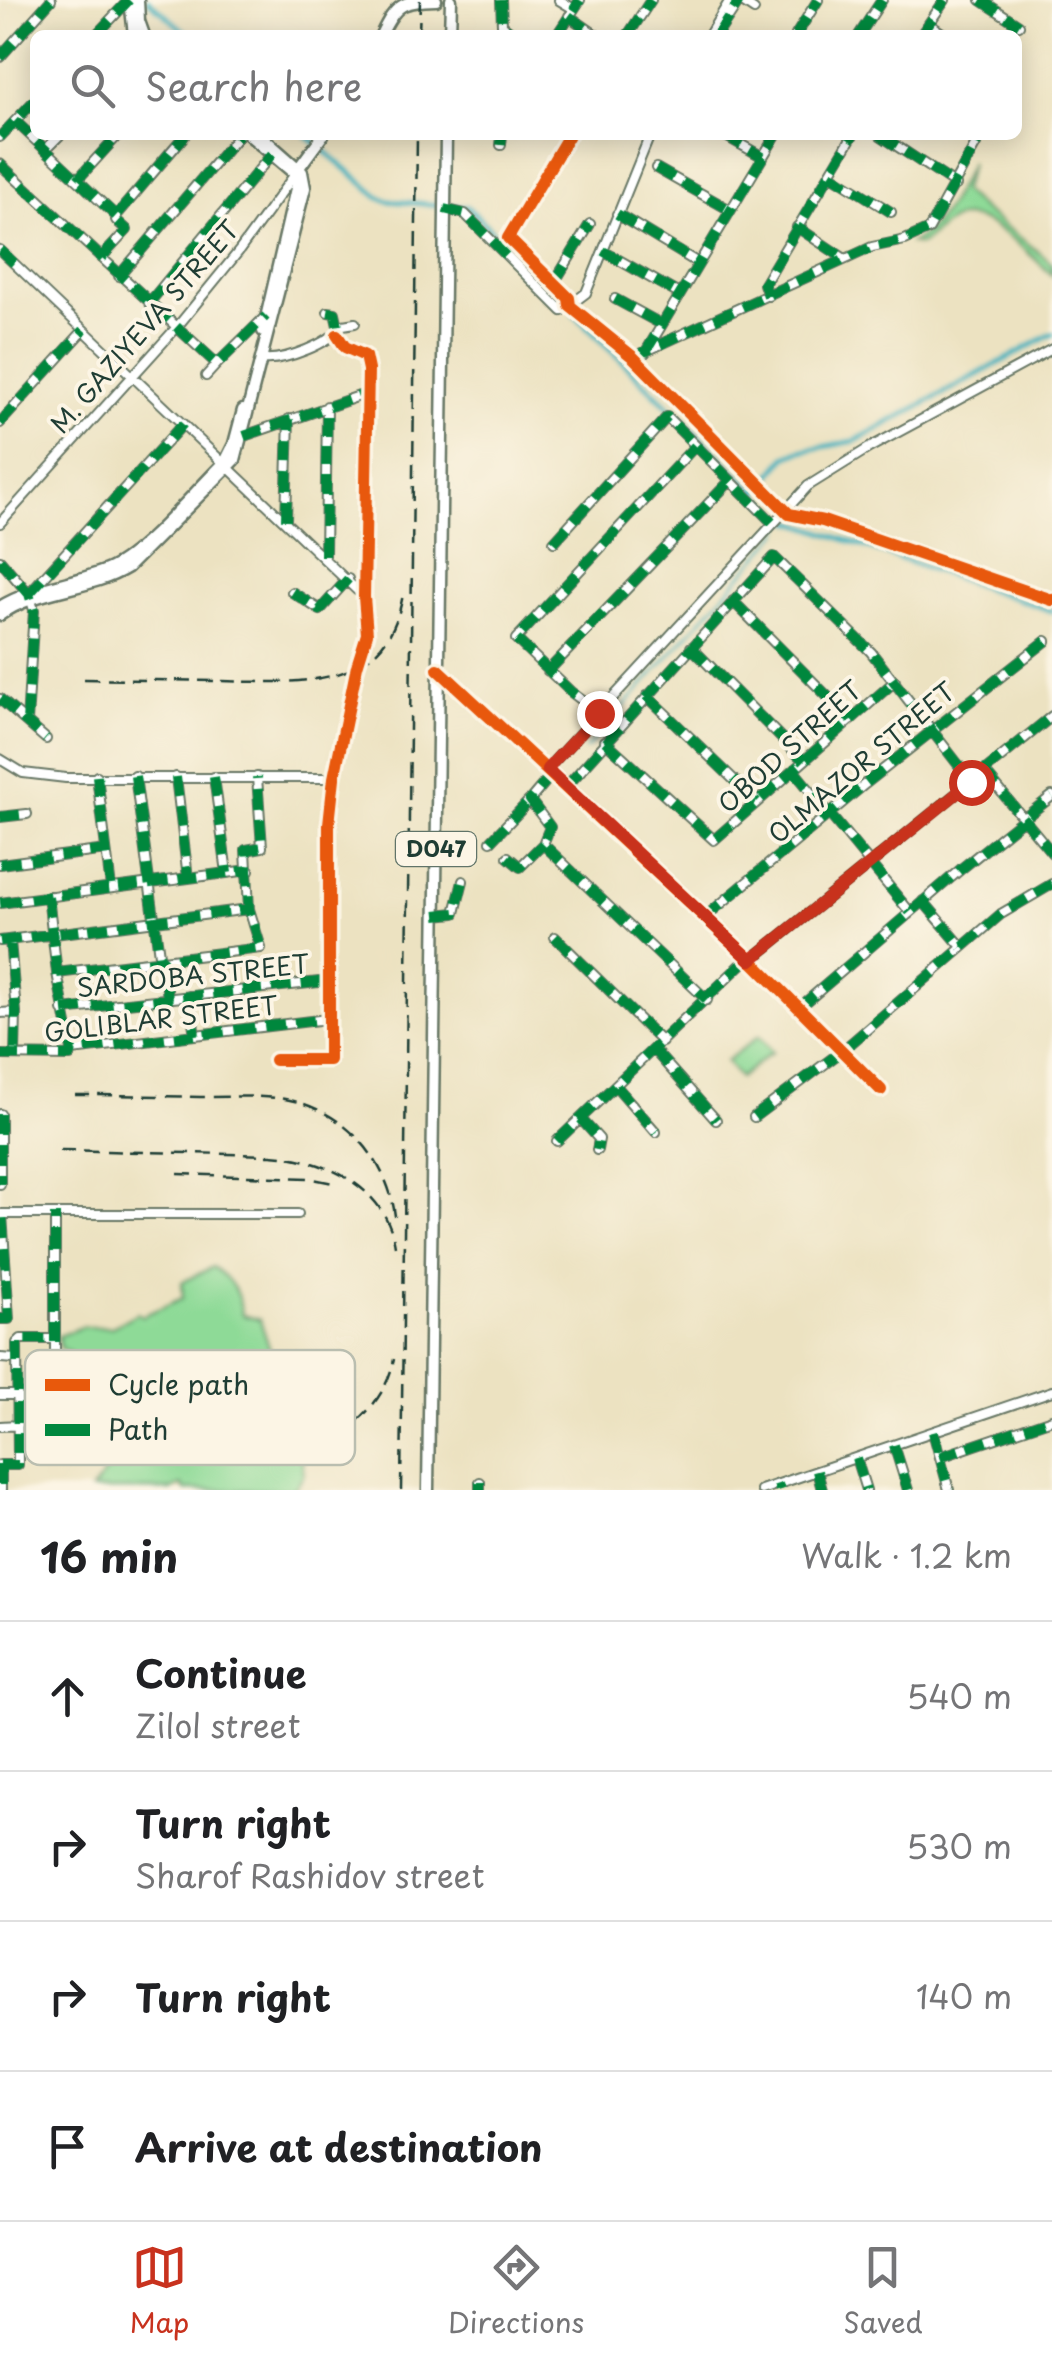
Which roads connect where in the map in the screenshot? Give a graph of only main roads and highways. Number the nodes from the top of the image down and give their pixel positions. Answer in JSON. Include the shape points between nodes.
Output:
{"nodes":[{"id":1,"x":433,"y":0,"type":"edge"},
{"id":2,"x":451,"y":0,"type":"edge"},
{"id":3,"x":134,"y":1,"type":"edge"},
{"id":4,"x":450,"y":18,"type":"junction"},
{"id":5,"x":134,"y":30,"type":"edge"},
{"id":6,"x":142,"y":30,"type":"edge"},
{"id":7,"x":384,"y":30,"type":"edge"},
{"id":8,"x":450,"y":30,"type":"edge"},
{"id":9,"x":255,"y":140,"type":"edge"},
{"id":10,"x":265,"y":140,"type":"edge"},
{"id":11,"x":319,"y":140,"type":"edge"},
{"id":12,"x":446,"y":140,"type":"edge"},
{"id":13,"x":297,"y":171,"type":"junction"},
{"id":14,"x":228,"y":464,"type":"junction"},
{"id":15,"x":30,"y":597,"type":"junction"},
{"id":16,"x":0,"y":606,"type":"edge"},
{"id":17,"x":0,"y":615,"type":"edge"},
{"id":18,"x":428,"y":1490,"type":"edge"}],
"edges":[{"from":1,"to":4,"type":"main road"},
{"from":1,"to":7,"type":"main road","via":[[402,4]]},
{"from":2,"to":4,"type":"main road"},
{"from":3,"to":5,"type":"main road"},
{"from":3,"to":6,"type":"main road"},
{"from":4,"to":8,"type":"main road"},
{"from":9,"to":13,"type":"main road"},
{"from":10,"to":13,"type":"main road"},
{"from":11,"to":13,"type":"main road","name":"M. GAZIYEVA STREET"},
{"from":12,"to":18,"type":"main road","number":"D047"},
{"from":13,"to":14,"type":"main road"},
{"from":13,"to":14,"type":"main road","via":[[305,188],[244,436]]},
{"from":14,"to":15,"type":"main road","via":[[128,567]]},
{"from":15,"to":16,"type":"main road"},
{"from":15,"to":17,"type":"main road"}]}
